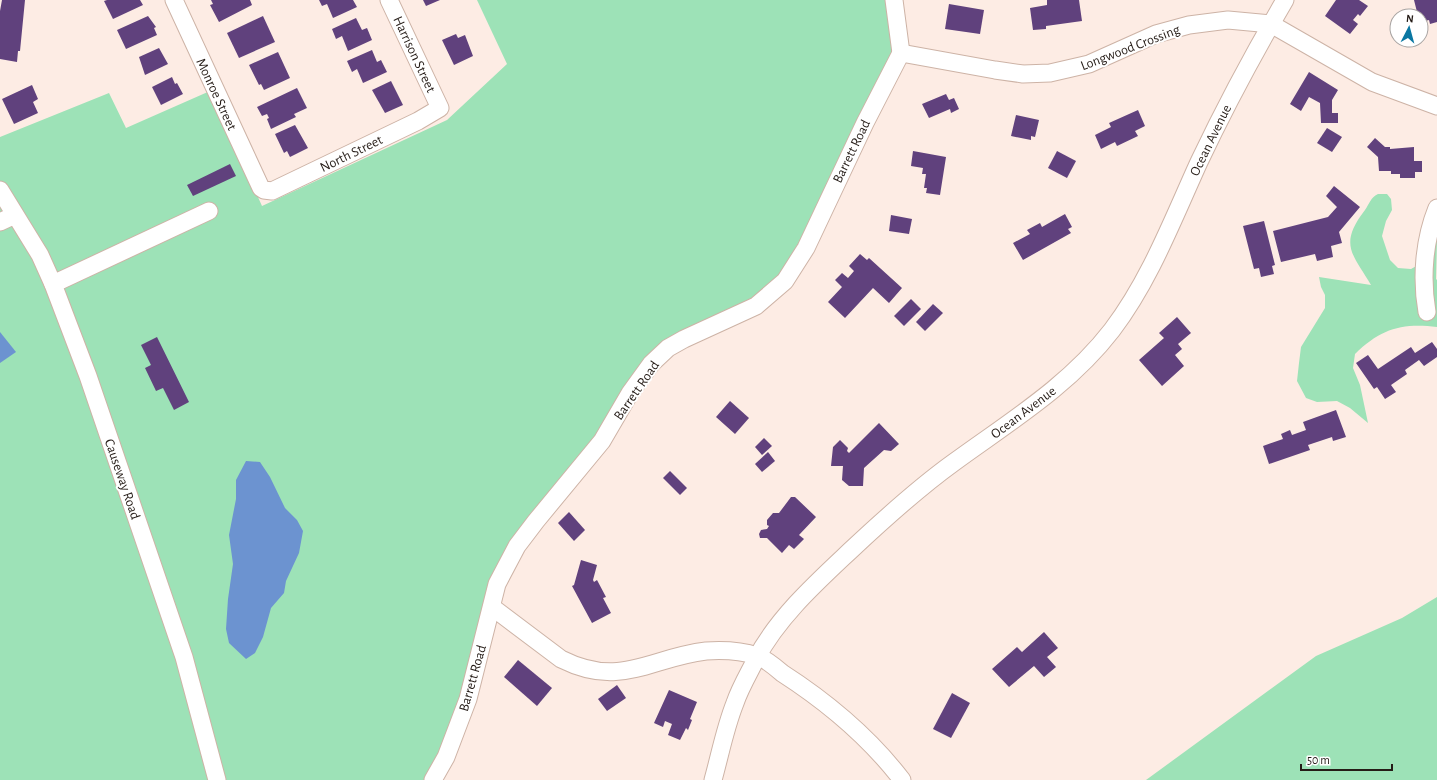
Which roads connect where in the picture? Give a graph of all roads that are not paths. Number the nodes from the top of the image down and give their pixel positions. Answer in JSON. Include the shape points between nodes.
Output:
{"nodes":[{"id":1,"x":174,"y":0,"type":"edge"},
{"id":2,"x":389,"y":0,"type":"edge"},
{"id":3,"x":894,"y":0,"type":"edge"},
{"id":4,"x":1285,"y":0,"type":"edge"},
{"id":5,"x":1272,"y":24,"type":"junction"},
{"id":6,"x":902,"y":53,"type":"junction"},
{"id":7,"x":1437,"y":106,"type":"edge"},
{"id":8,"x":440,"y":108,"type":"joint"},
{"id":9,"x":261,"y":188,"type":"joint"},
{"id":10,"x":0,"y":190,"type":"edge"},
{"id":11,"x":1437,"y":208,"type":"edge"},
{"id":12,"x":209,"y":211,"type":"dead end"},
{"id":13,"x":15,"y":215,"type":"junction"},
{"id":14,"x":0,"y":222,"type":"edge"},
{"id":15,"x":53,"y":284,"type":"junction"},
{"id":16,"x":1427,"y":312,"type":"dead end"},
{"id":17,"x":492,"y":607,"type":"junction"},
{"id":18,"x":758,"y":656,"type":"junction"},
{"id":19,"x":217,"y":780,"type":"edge"},
{"id":20,"x":433,"y":780,"type":"edge"},
{"id":21,"x":713,"y":780,"type":"edge"},
{"id":22,"x":902,"y":780,"type":"edge"}],
"edges":[{"from":1,"to":9,"type":"street","name":"Monroe Street"},
{"from":2,"to":8,"type":"street","name":"Harrison Street"},
{"from":3,"to":6,"type":"street"},
{"from":4,"to":5,"type":"street","name":"Ocean Avenue"},
{"from":5,"to":6,"type":"street","name":"Longwood Crossing","via":[[1228,20],[1189,25],[1156,34],[1089,64],[1050,73],[1023,74]]},
{"from":5,"to":7,"type":"street","name":"Longwood Crossing","via":[[1372,82]]},
{"from":5,"to":18,"type":"street","name":"Ocean Avenue","via":[[1221,115],[1140,288],[1112,330],[1053,391],[950,466],[881,522],[803,598],[780,624]]},
{"from":6,"to":17,"type":"street","name":"Barrett Road","via":[[865,123],[806,248],[785,281],[756,306],[684,339],[668,348],[651,364],[630,393],[602,441],[517,546],[497,584]]},
{"from":8,"to":9,"type":"street","name":"North Street","via":[[281,187],[272,191]]},
{"from":10,"to":13,"type":"street","name":"Causeway Road"},
{"from":11,"to":16,"type":"street","via":[[1428,239],[1424,274]]},
{"from":12,"to":15,"type":"street"},
{"from":13,"to":14,"type":"street"},
{"from":13,"to":15,"type":"street","name":"Causeway Road","via":[[40,256]]},
{"from":15,"to":19,"type":"street","name":"Causeway Road","via":[[88,376],[184,657]]},
{"from":17,"to":18,"type":"street","via":[[561,659],[596,672],[627,672],[675,657],[721,650]]},
{"from":17,"to":20,"type":"street","name":"Barrett Road","via":[[468,699],[446,757]]},
{"from":18,"to":21,"type":"street","name":"Ocean Avenue","via":[[735,703]]},
{"from":18,"to":22,"type":"street","via":[[813,693],[858,732]]}]}
